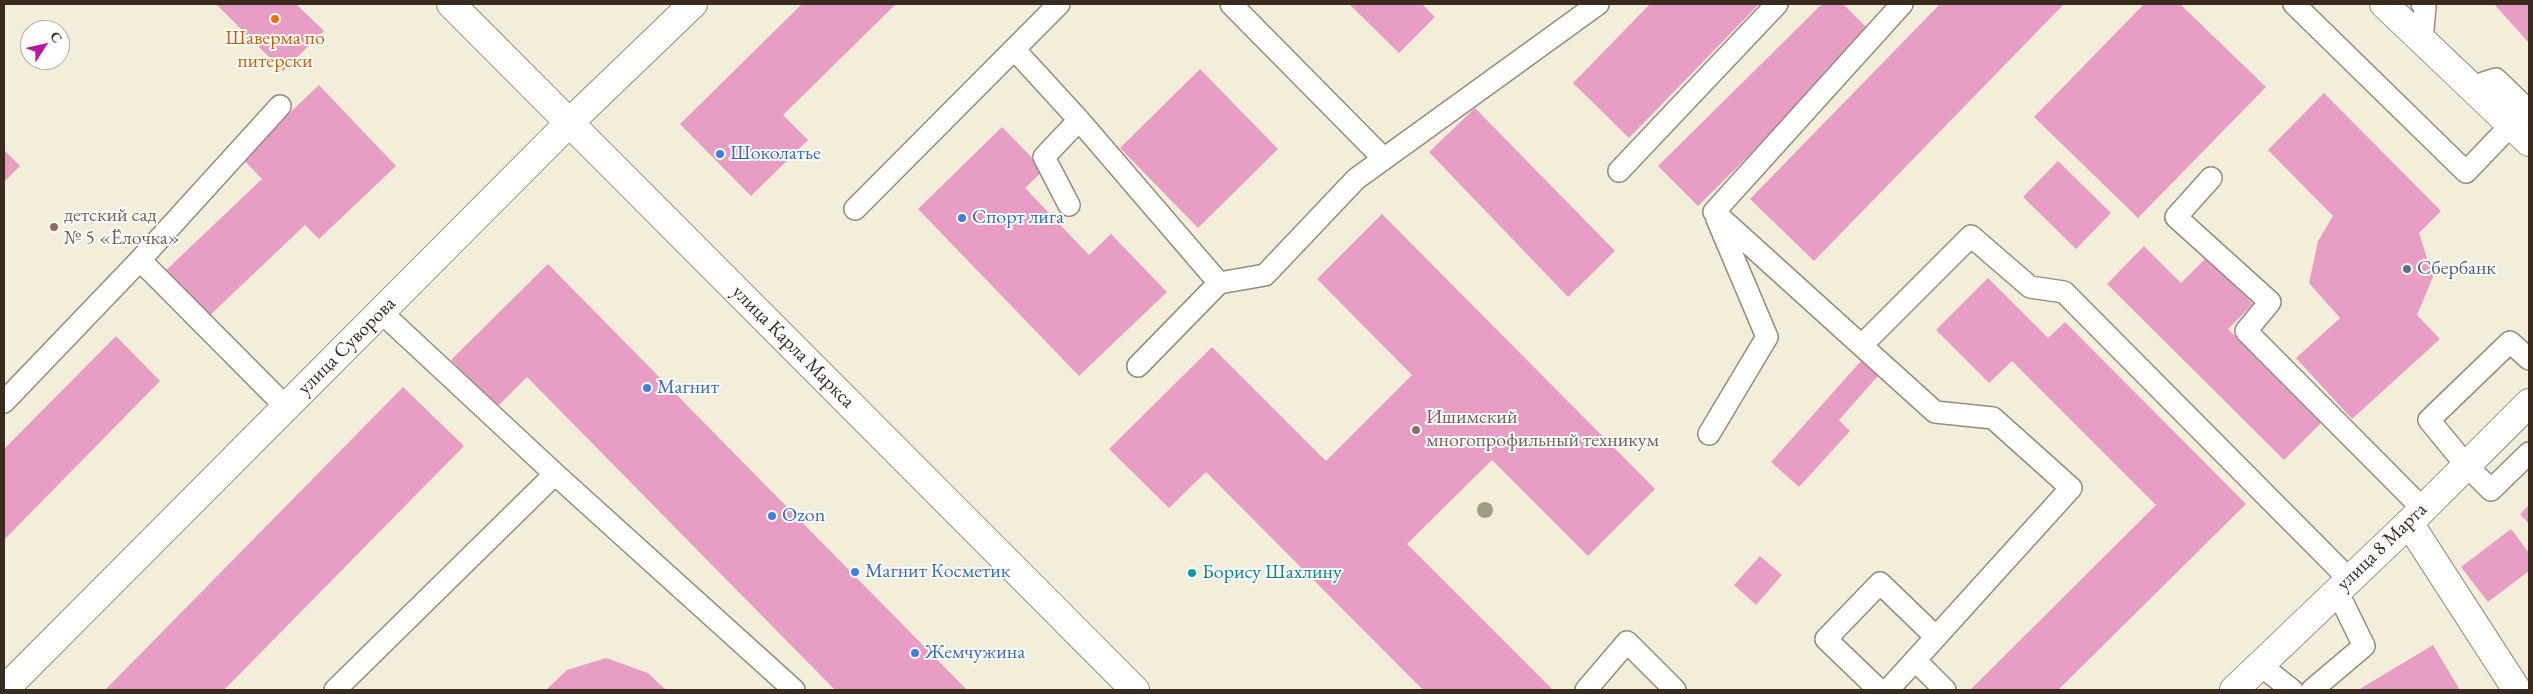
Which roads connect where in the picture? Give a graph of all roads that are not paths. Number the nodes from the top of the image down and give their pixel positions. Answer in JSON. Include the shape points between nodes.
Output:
{"nodes":[{"id":1,"x":450,"y":4,"type":"edge"},
{"id":2,"x":693,"y":4,"type":"edge"},
{"id":3,"x":1059,"y":4,"type":"edge"},
{"id":4,"x":1231,"y":4,"type":"edge"},
{"id":5,"x":1598,"y":4,"type":"edge"},
{"id":6,"x":1776,"y":4,"type":"edge"},
{"id":7,"x":1902,"y":4,"type":"edge"},
{"id":8,"x":2294,"y":4,"type":"edge"},
{"id":9,"x":2384,"y":4,"type":"edge"},
{"id":10,"x":2422,"y":4,"type":"edge"},
{"id":11,"x":2422,"y":40,"type":"junction"},
{"id":12,"x":1014,"y":49,"type":"junction"},
{"id":13,"x":280,"y":106,"type":"dead end"},
{"id":14,"x":1079,"y":120,"type":"junction"},
{"id":15,"x":570,"y":122,"type":"junction"},
{"id":16,"x":2523,"y":126,"type":"edge"},
{"id":17,"x":1384,"y":158,"type":"junction"},
{"id":18,"x":1619,"y":171,"type":"dead end"},
{"id":19,"x":2210,"y":178,"type":"dead end"},
{"id":20,"x":1069,"y":206,"type":"dead end"},
{"id":21,"x":854,"y":209,"type":"dead end"},
{"id":22,"x":1714,"y":212,"type":"junction"},
{"id":23,"x":140,"y":260,"type":"junction"},
{"id":24,"x":1219,"y":283,"type":"junction"},
{"id":25,"x":381,"y":312,"type":"junction"},
{"id":26,"x":1862,"y":345,"type":"junction"},
{"id":27,"x":2529,"y":359,"type":"edge"},
{"id":28,"x":1138,"y":366,"type":"dead end"},
{"id":29,"x":4,"y":402,"type":"edge"},
{"id":30,"x":2529,"y":403,"type":"edge"},
{"id":31,"x":286,"y":407,"type":"junction"},
{"id":32,"x":1709,"y":434,"type":"dead end"},
{"id":33,"x":2529,"y":453,"type":"edge"},
{"id":34,"x":2466,"y":466,"type":"junction"},
{"id":35,"x":555,"y":474,"type":"junction"},
{"id":36,"x":2416,"y":516,"type":"junction"},
{"id":37,"x":2343,"y":585,"type":"junction"},
{"id":38,"x":1936,"y":637,"type":"junction"},
{"id":39,"x":1915,"y":660,"type":"junction"},
{"id":40,"x":2260,"y":665,"type":"junction"},
{"id":41,"x":1130,"y":689,"type":"edge"},
{"id":42,"x":4,"y":690,"type":"edge"},
{"id":43,"x":335,"y":690,"type":"edge"},
{"id":44,"x":794,"y":690,"type":"edge"},
{"id":45,"x":1586,"y":690,"type":"edge"},
{"id":46,"x":1675,"y":690,"type":"edge"},
{"id":47,"x":1879,"y":690,"type":"edge"},
{"id":48,"x":1888,"y":690,"type":"edge"},
{"id":49,"x":1944,"y":690,"type":"edge"},
{"id":50,"x":2234,"y":690,"type":"edge"},
{"id":51,"x":2292,"y":690,"type":"edge"},
{"id":52,"x":2312,"y":690,"type":"edge"},
{"id":53,"x":2517,"y":690,"type":"edge"}],
"edges":[{"from":1,"to":15,"type":"street","name":"улица Карла Маркса"},
{"from":2,"to":15,"type":"street","name":"улица Суворова"},
{"from":3,"to":12,"type":"lane"},
{"from":4,"to":17,"type":"lane"},
{"from":5,"to":17,"type":"lane"},
{"from":6,"to":18,"type":"lane"},
{"from":7,"to":22,"type":"lane"},
{"from":8,"to":16,"type":"lane","via":[[2466,172]]},
{"from":9,"to":11,"type":"street"},
{"from":10,"to":11,"type":"lane","via":[[2425,7]]},
{"from":11,"to":16,"type":"street","via":[[2471,87]]},
{"from":12,"to":14,"type":"lane"},
{"from":12,"to":21,"type":"lane"},
{"from":13,"to":23,"type":"lane"},
{"from":14,"to":20,"type":"lane","via":[[1044,157]]},
{"from":14,"to":24,"type":"lane"},
{"from":15,"to":25,"type":"street","name":"улица Суворова"},
{"from":15,"to":41,"type":"street","name":"улица Карла Маркса"},
{"from":17,"to":24,"type":"lane","via":[[1356,179],[1265,275]]},
{"from":19,"to":36,"type":"lane","via":[[2176,216],[2270,302],[2246,331]]},
{"from":22,"to":26,"type":"lane"},
{"from":22,"to":32,"type":"lane","via":[[1767,337]]},
{"from":23,"to":29,"type":"lane"},
{"from":23,"to":31,"type":"lane"},
{"from":24,"to":28,"type":"lane"},
{"from":25,"to":31,"type":"street","name":"улица Суворова"},
{"from":25,"to":35,"type":"lane"},
{"from":26,"to":37,"type":"lane","via":[[1971,236],[2030,287],[2064,292]]},
{"from":26,"to":38,"type":"lane","via":[[1935,412],[1992,418],[2070,488]]},
{"from":27,"to":34,"type":"lane","via":[[2510,342],[2429,420]]},
{"from":30,"to":34,"type":"street","name":"улица 8 Марта"},
{"from":31,"to":42,"type":"street","name":"улица Суворова"},
{"from":33,"to":34,"type":"lane","via":[[2491,490]]},
{"from":34,"to":36,"type":"street","name":"улица 8 Марта"},
{"from":35,"to":43,"type":"lane"},
{"from":35,"to":44,"type":"lane"},
{"from":36,"to":37,"type":"street","name":"улица 8 Марта"},
{"from":36,"to":53,"type":"street"},
{"from":37,"to":40,"type":"street","name":"улица 8 Марта"},
{"from":37,"to":52,"type":"lane","via":[[2364,646]]},
{"from":38,"to":39,"type":"lane"},
{"from":38,"to":47,"type":"lane","via":[[1880,583],[1826,639]]},
{"from":39,"to":48,"type":"lane"},
{"from":39,"to":49,"type":"lane"},
{"from":40,"to":50,"type":"street","name":"улица 8 Марта"},
{"from":40,"to":51,"type":"lane"},
{"from":45,"to":46,"type":"lane","via":[[1627,642]]}]}
